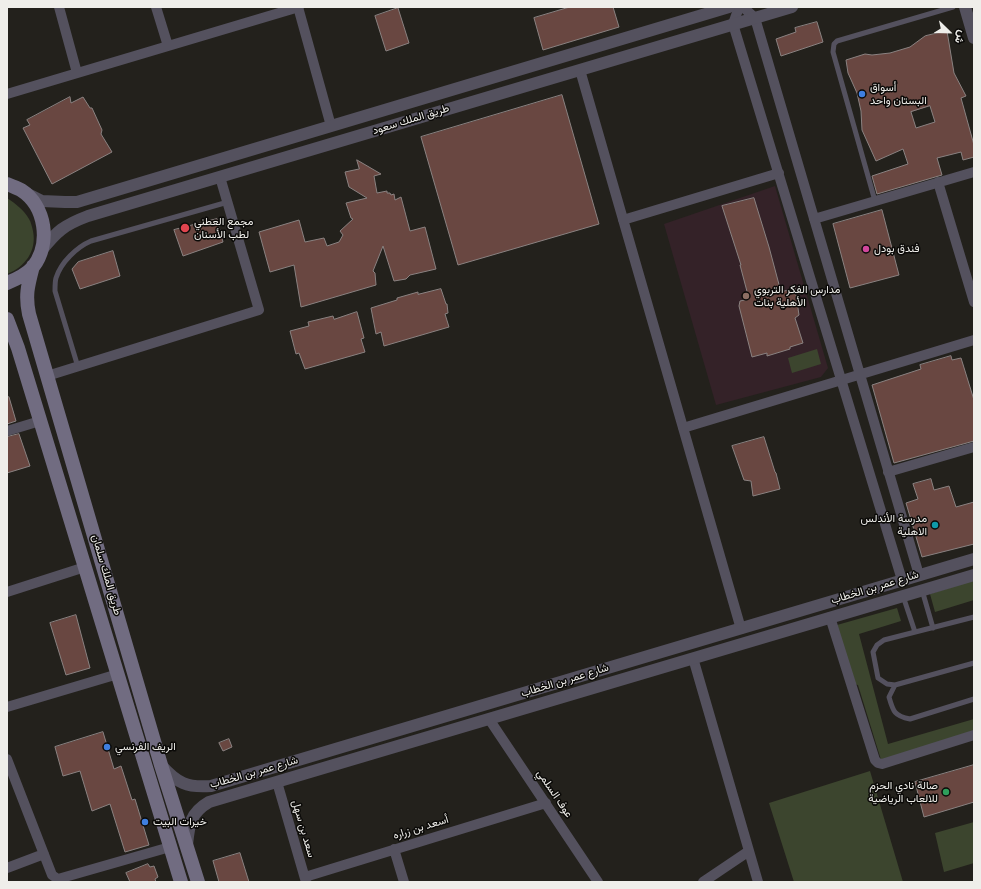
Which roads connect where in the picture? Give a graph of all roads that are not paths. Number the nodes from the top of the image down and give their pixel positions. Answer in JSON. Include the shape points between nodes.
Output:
{"nodes":[{"id":1,"x":59,"y":7,"type":"edge"},
{"id":2,"x":156,"y":7,"type":"edge"},
{"id":3,"x":299,"y":7,"type":"edge"},
{"id":4,"x":729,"y":7,"type":"edge"},
{"id":5,"x":739,"y":7,"type":"edge"},
{"id":6,"x":744,"y":7,"type":"edge"},
{"id":7,"x":792,"y":7,"type":"edge"},
{"id":8,"x":953,"y":7,"type":"edge"},
{"id":9,"x":965,"y":7,"type":"edge"},
{"id":10,"x":755,"y":18,"type":"junction"},
{"id":11,"x":733,"y":24,"type":"junction"},
{"id":12,"x":974,"y":38,"type":"edge"},
{"id":13,"x":168,"y":46,"type":"junction"},
{"id":14,"x":580,"y":70,"type":"junction"},
{"id":15,"x":78,"y":73,"type":"junction"},
{"id":16,"x":7,"y":94,"type":"edge"},
{"id":17,"x":331,"y":126,"type":"junction"},
{"id":18,"x":974,"y":172,"type":"edge"},
{"id":19,"x":779,"y":173,"type":"junction"},
{"id":20,"x":220,"y":177,"type":"junction"},
{"id":21,"x":938,"y":182,"type":"junction"},
{"id":22,"x":7,"y":184,"type":"edge"},
{"id":23,"x":22,"y":191,"type":"junction"},
{"id":24,"x":875,"y":201,"type":"junction"},
{"id":25,"x":228,"y":202,"type":"junction"},
{"id":26,"x":814,"y":219,"type":"junction"},
{"id":27,"x":623,"y":220,"type":"junction"},
{"id":28,"x":41,"y":251,"type":"junction"},
{"id":29,"x":33,"y":266,"type":"junction"},
{"id":30,"x":7,"y":283,"type":"edge"},
{"id":31,"x":974,"y":302,"type":"edge"},
{"id":32,"x":7,"y":319,"type":"edge"},
{"id":33,"x":974,"y":340,"type":"edge"},
{"id":34,"x":78,"y":366,"type":"junction"},
{"id":35,"x":860,"y":374,"type":"junction"},
{"id":36,"x":47,"y":376,"type":"junction"},
{"id":37,"x":840,"y":380,"type":"junction"},
{"id":38,"x":40,"y":421,"type":"junction"},
{"id":39,"x":683,"y":428,"type":"junction"},
{"id":40,"x":7,"y":431,"type":"edge"},
{"id":41,"x":974,"y":447,"type":"edge"},
{"id":42,"x":888,"y":472,"type":"junction"},
{"id":43,"x":974,"y":559,"type":"edge"},
{"id":44,"x":85,"y":567,"type":"junction"},
{"id":45,"x":919,"y":575,"type":"junction"},
{"id":46,"x":974,"y":575,"type":"edge"},
{"id":47,"x":902,"y":580,"type":"junction"},
{"id":48,"x":922,"y":590,"type":"junction"},
{"id":49,"x":7,"y":592,"type":"edge"},
{"id":50,"x":903,"y":596,"type":"junction"},
{"id":51,"x":830,"y":617,"type":"junction"},
{"id":52,"x":974,"y":617,"type":"edge"},
{"id":53,"x":933,"y":628,"type":"junction"},
{"id":54,"x":741,"y":629,"type":"junction"},
{"id":55,"x":915,"y":632,"type":"junction"},
{"id":56,"x":693,"y":658,"type":"junction"},
{"id":57,"x":974,"y":663,"type":"edge"},
{"id":58,"x":118,"y":674,"type":"junction"},
{"id":59,"x":895,"y":685,"type":"junction"},
{"id":60,"x":974,"y":699,"type":"edge"},
{"id":61,"x":7,"y":707,"type":"edge"},
{"id":62,"x":489,"y":719,"type":"junction"},
{"id":63,"x":974,"y":735,"type":"edge"},
{"id":64,"x":7,"y":759,"type":"edge"},
{"id":65,"x":162,"y":765,"type":"junction"},
{"id":66,"x":277,"y":782,"type":"junction"},
{"id":67,"x":546,"y":803,"type":"junction"},
{"id":68,"x":187,"y":845,"type":"junction"},
{"id":69,"x":170,"y":847,"type":"junction"},
{"id":70,"x":394,"y":849,"type":"junction"},
{"id":71,"x":749,"y":851,"type":"junction"},
{"id":72,"x":44,"y":854,"type":"junction"},
{"id":73,"x":7,"y":868,"type":"edge"},
{"id":74,"x":306,"y":880,"type":"edge"},
{"id":75,"x":60,"y":881,"type":"edge"},
{"id":76,"x":181,"y":882,"type":"edge"},
{"id":77,"x":198,"y":882,"type":"edge"},
{"id":78,"x":404,"y":882,"type":"edge"},
{"id":79,"x":598,"y":882,"type":"edge"},
{"id":80,"x":703,"y":882,"type":"edge"},
{"id":81,"x":758,"y":882,"type":"edge"}],
"edges":[{"from":1,"to":15,"type":"street"},
{"from":2,"to":13,"type":"street"},
{"from":3,"to":13,"type":"street"},
{"from":3,"to":17,"type":"street"},
{"from":4,"to":17,"type":"street","name":"طريق الملك سعود"},
{"from":5,"to":11,"type":"street"},
{"from":6,"to":10,"type":"street"},
{"from":7,"to":10,"type":"street","name":"طريق الملك سعود"},
{"from":8,"to":24,"type":"lane","via":[[834,44],[833,52]]},
{"from":9,"to":12,"type":"street"},
{"from":10,"to":11,"type":"street","name":"طريق الملك سعود"},
{"from":10,"to":26,"type":"street"},
{"from":11,"to":14,"type":"street","name":"طريق الملك سعود"},
{"from":11,"to":19,"type":"street"},
{"from":13,"to":15,"type":"street"},
{"from":14,"to":20,"type":"street","name":"طريق الملك سعود"},
{"from":14,"to":27,"type":"street"},
{"from":15,"to":16,"type":"street"},
{"from":17,"to":23,"type":"street","name":"طريق الملك سعود","via":[[77,202],[42,201]]},
{"from":18,"to":21,"type":"street"},
{"from":19,"to":27,"type":"street"},
{"from":19,"to":37,"type":"street"},
{"from":20,"to":25,"type":"street"},
{"from":20,"to":28,"type":"street","name":"طريق الملك سعود","via":[[77,220],[63,227]]},
{"from":21,"to":24,"type":"street"},
{"from":21,"to":31,"type":"street"},
{"from":22,"to":23,"type":"main road"},
{"from":23,"to":28,"type":"main road","via":[[34,202],[42,218],[44,234]]},
{"from":24,"to":26,"type":"street"},
{"from":25,"to":34,"type":"lane","via":[[91,241],[76,250],[65,262],[56,278],[55,290]]},
{"from":25,"to":34,"type":"street","via":[[260,310]]},
{"from":26,"to":35,"type":"street"},
{"from":27,"to":39,"type":"street"},
{"from":28,"to":29,"type":"main road"},
{"from":29,"to":30,"type":"main road","via":[[20,278]]},
{"from":29,"to":36,"type":"main road","name":"طريق الملك سلمان","via":[[26,301]]},
{"from":32,"to":38,"type":"main road","name":"طريق الملك سلمان"},
{"from":33,"to":35,"type":"street"},
{"from":34,"to":36,"type":"street"},
{"from":35,"to":37,"type":"street"},
{"from":35,"to":42,"type":"street"},
{"from":36,"to":65,"type":"main road","name":"طريق الملك سلمان"},
{"from":37,"to":39,"type":"street"},
{"from":37,"to":47,"type":"street"},
{"from":38,"to":40,"type":"street"},
{"from":38,"to":44,"type":"main road","name":"طريق الملك سلمان"},
{"from":39,"to":54,"type":"street"},
{"from":41,"to":42,"type":"street"},
{"from":42,"to":45,"type":"street"},
{"from":43,"to":45,"type":"street","name":"شارع عمر بن الخطاب"},
{"from":44,"to":49,"type":"street"},
{"from":44,"to":58,"type":"main road","name":"طريق الملك سلمان"},
{"from":45,"to":47,"type":"street","name":"شارع عمر بن الخطاب"},
{"from":46,"to":48,"type":"street","name":"شارع عمر بن الخطاب"},
{"from":47,"to":54,"type":"street","name":"شارع عمر بن الخطاب"},
{"from":48,"to":50,"type":"street","name":"شارع عمر بن الخطاب"},
{"from":48,"to":53,"type":"lane"},
{"from":50,"to":51,"type":"street","name":"شارع عمر بن الخطاب"},
{"from":50,"to":55,"type":"lane"},
{"from":51,"to":56,"type":"street","name":"شارع عمر بن الخطاب"},
{"from":51,"to":63,"type":"street","via":[[878,763],[882,764]]},
{"from":52,"to":53,"type":"lane"},
{"from":53,"to":55,"type":"lane"},
{"from":54,"to":65,"type":"street","name":"شارع عمر بن الخطاب","via":[[211,786],[183,784]]},
{"from":55,"to":59,"type":"lane","via":[[884,640],[873,652],[878,678],[887,684]]},
{"from":56,"to":62,"type":"street","name":"شارع عمر بن الخطاب"},
{"from":56,"to":71,"type":"street"},
{"from":57,"to":59,"type":"lane"},
{"from":58,"to":61,"type":"street"},
{"from":58,"to":69,"type":"main road","name":"طريق الملك سلمان"},
{"from":59,"to":60,"type":"lane","via":[[889,696],[893,709],[900,717],[910,719]]},
{"from":62,"to":66,"type":"street","name":"شارع عمر بن الخطاب"},
{"from":62,"to":67,"type":"street","name":"عوف السلمي"},
{"from":64,"to":72,"type":"street"},
{"from":65,"to":68,"type":"main road","name":"طريق الملك سلمان"},
{"from":66,"to":68,"type":"street","name":"شارع عمر بن الخطاب","via":[[202,806],[191,819]]},
{"from":66,"to":74,"type":"street","name":"سعد بن سهل"},
{"from":67,"to":70,"type":"street","name":"أسعد بن زراره"},
{"from":67,"to":79,"type":"street","name":"عوف السلمي"},
{"from":68,"to":77,"type":"main road","name":"طريق الملك سلمان"},
{"from":69,"to":75,"type":"street"},
{"from":69,"to":76,"type":"main road","name":"طريق الملك سلمان"},
{"from":70,"to":74,"type":"street","name":"أسعد بن زراره"},
{"from":70,"to":78,"type":"street"},
{"from":71,"to":80,"type":"street"},
{"from":71,"to":81,"type":"street"},
{"from":72,"to":73,"type":"street"},
{"from":72,"to":75,"type":"street","via":[[52,875]]}]}
